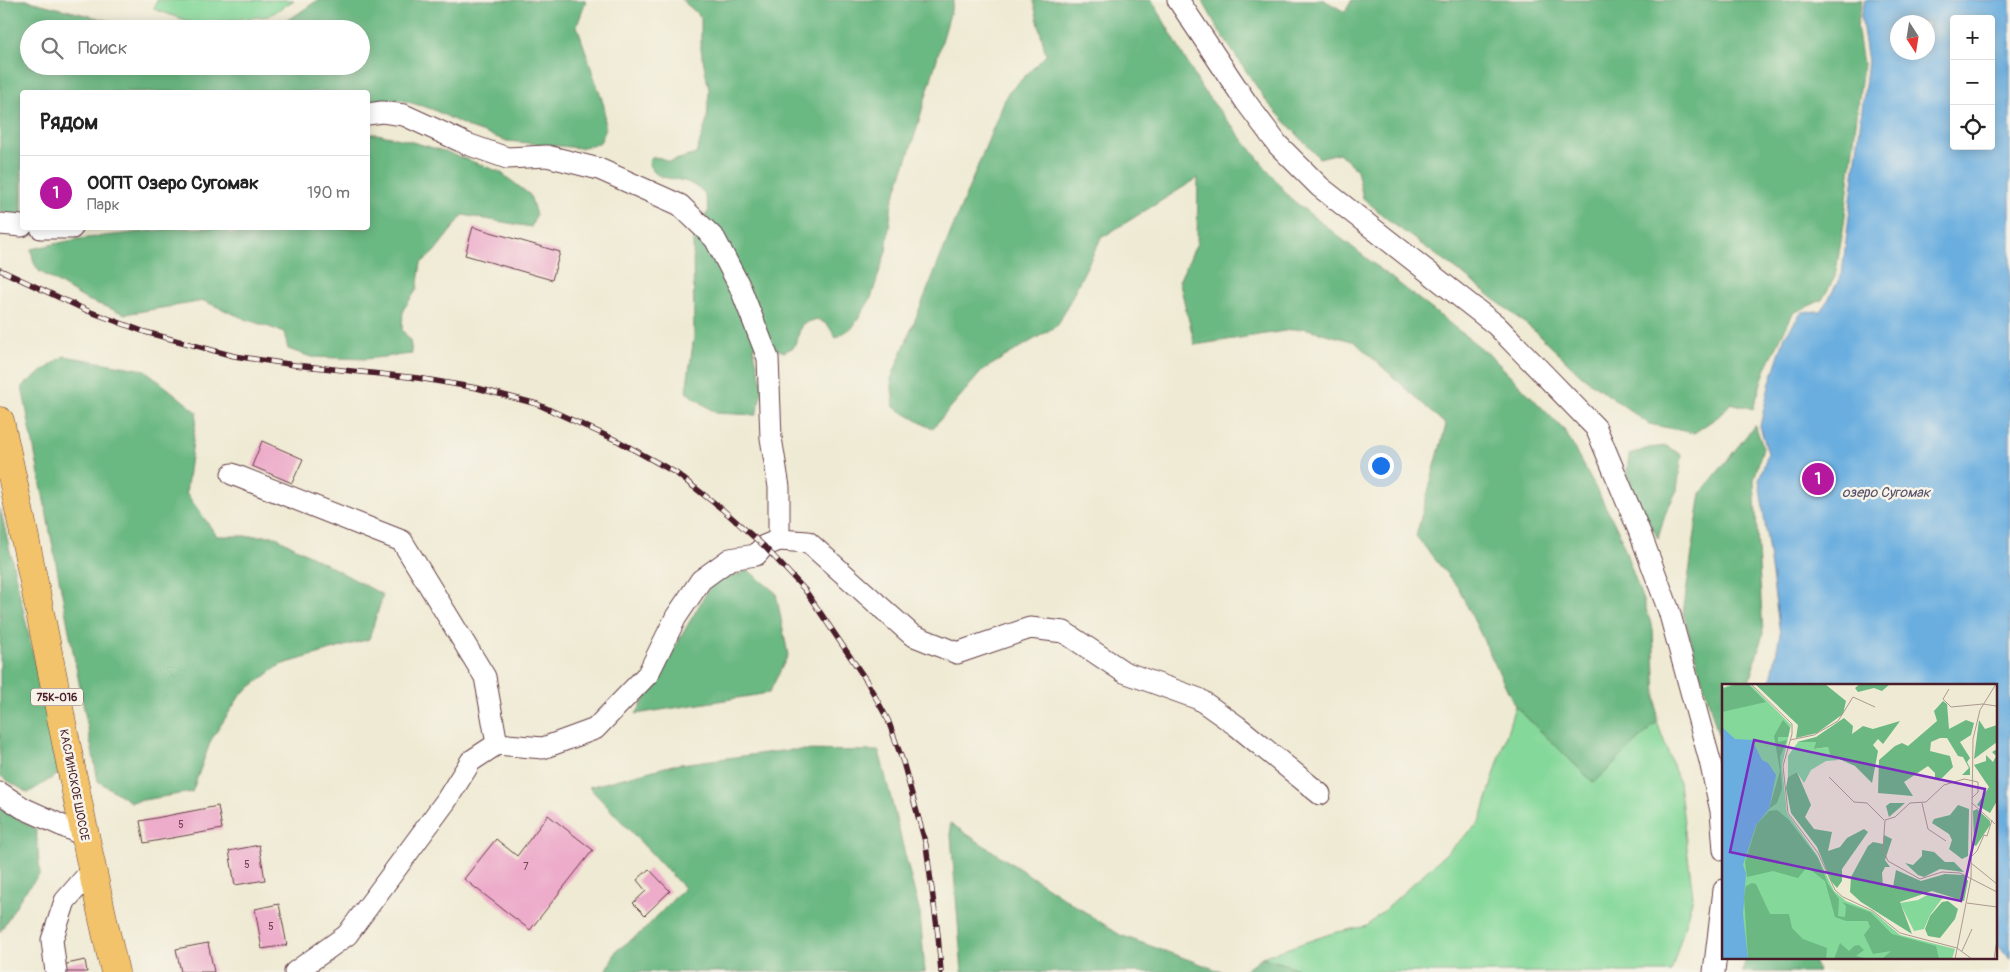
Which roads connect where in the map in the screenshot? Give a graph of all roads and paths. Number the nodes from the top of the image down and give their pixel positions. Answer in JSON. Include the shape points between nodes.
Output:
{"nodes":[{"id":1,"x":1178,"y":0,"type":"edge"},
{"id":2,"x":370,"y":114,"type":"edge"},
{"id":3,"x":0,"y":224,"type":"edge"},
{"id":4,"x":20,"y":226,"type":"edge"},
{"id":5,"x":0,"y":421,"type":"edge"},
{"id":6,"x":232,"y":474,"type":"dead end"},
{"id":7,"x":779,"y":540,"type":"junction"},
{"id":8,"x":497,"y":744,"type":"junction"},
{"id":9,"x":0,"y":793,"type":"edge"},
{"id":10,"x":1320,"y":794,"type":"dead end"},
{"id":11,"x":1722,"y":824,"type":"edge"},
{"id":12,"x":84,"y":836,"type":"junction"},
{"id":13,"x":91,"y":871,"type":"junction"},
{"id":14,"x":1722,"y":906,"type":"edge"},
{"id":15,"x":56,"y":972,"type":"edge"},
{"id":16,"x":115,"y":972,"type":"edge"},
{"id":17,"x":295,"y":972,"type":"edge"},
{"id":18,"x":1714,"y":972,"type":"edge"}],
"edges":[{"from":1,"to":11,"type":"street","via":[[1278,145],[1320,187],[1496,325],[1596,428],[1669,611],[1710,761]]},
{"from":2,"to":7,"type":"street","via":[[382,112],[404,116],[506,158],[547,156],[599,169],[680,205],[715,239],[740,287],[768,358],[771,438],[779,487]]},
{"from":3,"to":4,"type":"street"},
{"from":5,"to":12,"type":"main road","name":"КАСЛИНСКОЕ ШОССЕ","number":"75К-016"},
{"from":6,"to":8,"type":"street","via":[[402,541],[485,677]]},
{"from":7,"to":8,"type":"street","via":[[764,546],[756,555],[730,559],[701,580],[676,617],[648,674],[595,729],[543,748]]},
{"from":7,"to":10,"type":"street","via":[[808,542],[912,635],[957,653],[1030,628],[1064,632],[1124,672],[1198,699],[1237,726]]},
{"from":8,"to":17,"type":"street","via":[[471,761],[446,801],[347,935]]},
{"from":9,"to":12,"type":"street","via":[[23,808]]},
{"from":12,"to":13,"type":"main road","name":"КАСЛИНСКОЕ ШОССЕ","number":"75К-016"},
{"from":13,"to":15,"type":"street","via":[[64,901],[52,940]]},
{"from":13,"to":16,"type":"main road","name":"КАСЛИНСКОЕ ШОССЕ","number":"75К-016"},
{"from":14,"to":18,"type":"street"}]}
